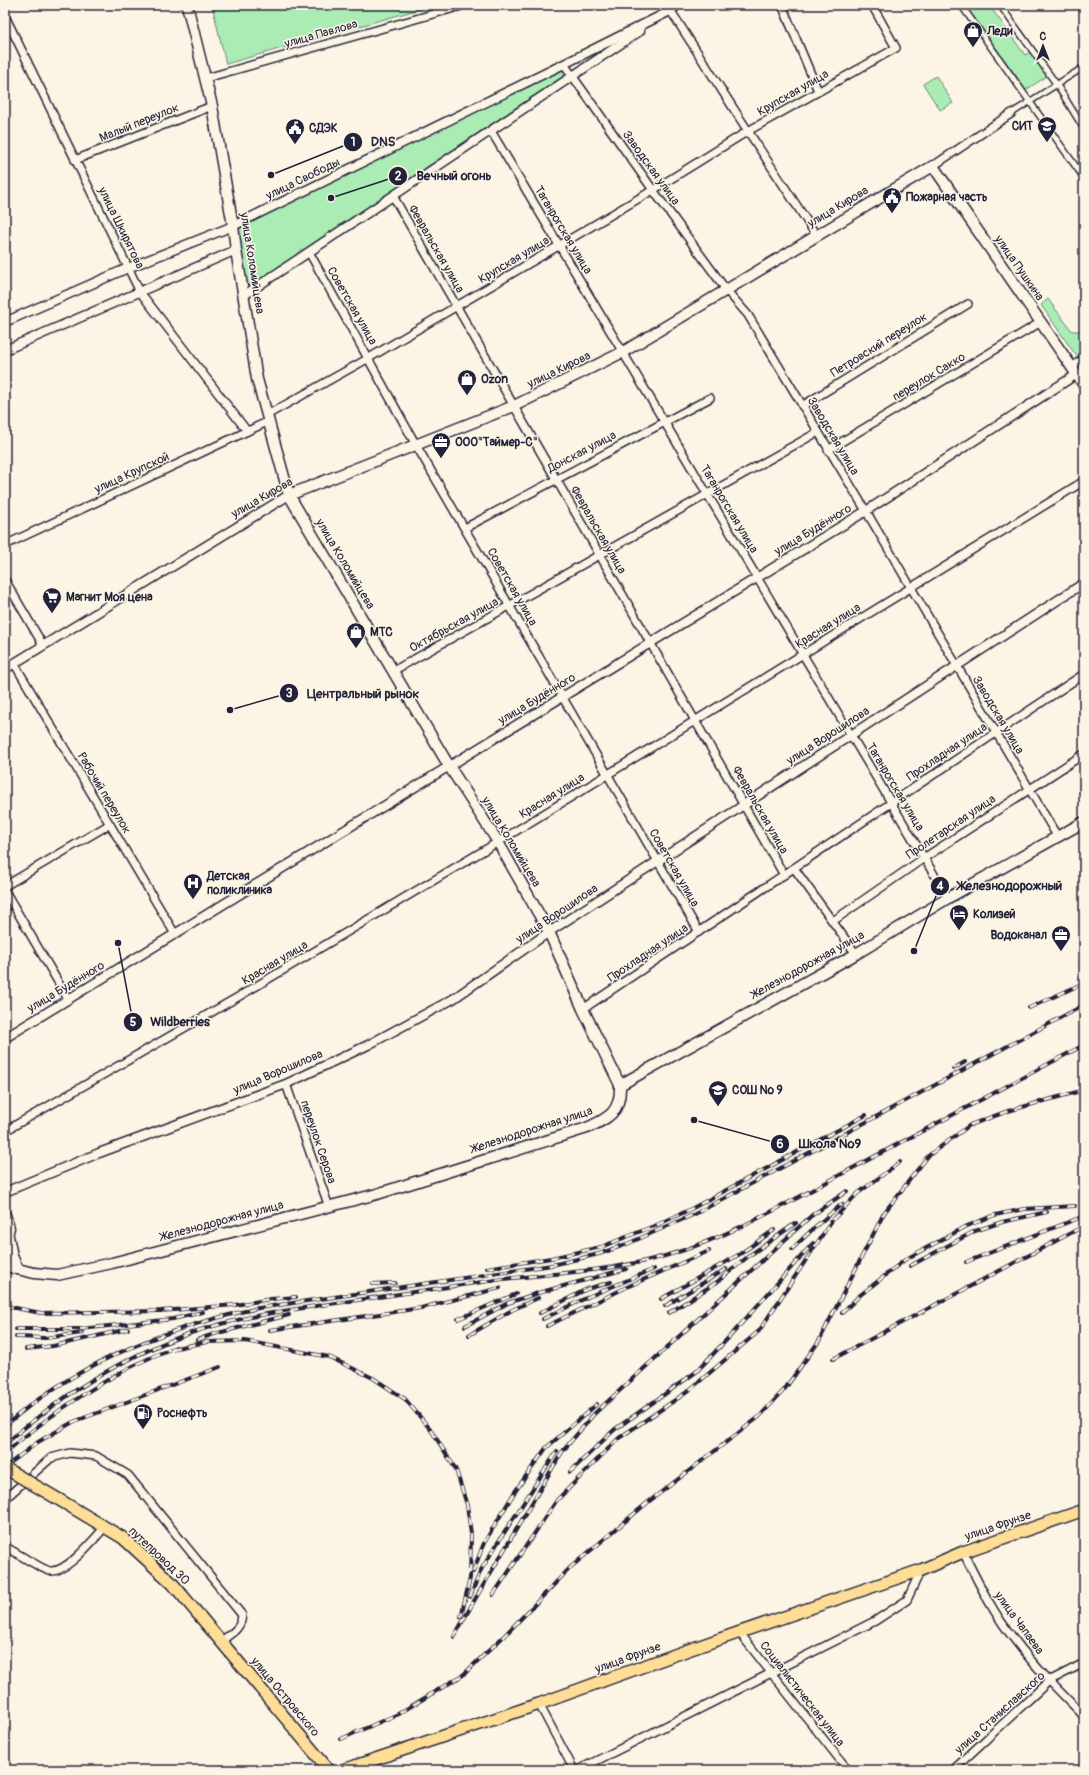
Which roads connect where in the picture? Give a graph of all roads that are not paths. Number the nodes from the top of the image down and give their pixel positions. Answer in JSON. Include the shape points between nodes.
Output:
{"nodes":[{"id":1,"x":187,"y":5,"type":"edge"},
{"id":2,"x":465,"y":5,"type":"edge"},
{"id":3,"x":679,"y":5,"type":"edge"},
{"id":4,"x":782,"y":5,"type":"edge"},
{"id":5,"x":872,"y":5,"type":"edge"},
{"id":6,"x":961,"y":5,"type":"edge"},
{"id":7,"x":1000,"y":5,"type":"edge"},
{"id":8,"x":668,"y":8,"type":"edge"},
{"id":9,"x":5,"y":16,"type":"edge"},
{"id":10,"x":564,"y":64,"type":"junction"},
{"id":11,"x":1084,"y":67,"type":"edge"},
{"id":12,"x":572,"y":76,"type":"junction"},
{"id":13,"x":206,"y":78,"type":"junction"},
{"id":14,"x":1057,"y":84,"type":"junction"},
{"id":15,"x":818,"y":91,"type":"junction"},
{"id":16,"x":1031,"y":102,"type":"junction"},
{"id":17,"x":212,"y":106,"type":"junction"},
{"id":18,"x":1012,"y":113,"type":"joint"},
{"id":19,"x":1084,"y":129,"type":"edge"},
{"id":20,"x":491,"y":131,"type":"junction"},
{"id":21,"x":748,"y":132,"type":"junction"},
{"id":22,"x":75,"y":160,"type":"junction"},
{"id":23,"x":933,"y":166,"type":"junction"},
{"id":24,"x":1084,"y":178,"type":"edge"},
{"id":25,"x":654,"y":190,"type":"junction"},
{"id":26,"x":393,"y":196,"type":"junction"},
{"id":27,"x":233,"y":226,"type":"junction"},
{"id":28,"x":816,"y":234,"type":"junction"},
{"id":29,"x":560,"y":246,"type":"junction"},
{"id":30,"x":236,"y":250,"type":"junction"},
{"id":31,"x":309,"y":252,"type":"junction"},
{"id":32,"x":128,"y":268,"type":"junction"},
{"id":33,"x":727,"y":291,"type":"junction"},
{"id":34,"x":140,"y":292,"type":"junction"},
{"id":35,"x":243,"y":296,"type":"junction"},
{"id":36,"x":968,"y":304,"type":"dead end"},
{"id":37,"x":457,"y":306,"type":"junction"},
{"id":38,"x":5,"y":322,"type":"edge"},
{"id":39,"x":1041,"y":322,"type":"junction"},
{"id":40,"x":5,"y":350,"type":"edge"},
{"id":41,"x":623,"y":352,"type":"junction"},
{"id":42,"x":369,"y":358,"type":"junction"},
{"id":43,"x":1084,"y":358,"type":"edge"},
{"id":44,"x":1079,"y":377,"type":"edge"},
{"id":45,"x":710,"y":398,"type":"dead end"},
{"id":46,"x":514,"y":406,"type":"junction"},
{"id":47,"x":802,"y":406,"type":"junction"},
{"id":48,"x":268,"y":418,"type":"junction"},
{"id":49,"x":664,"y":421,"type":"junction"},
{"id":50,"x":247,"y":431,"type":"junction"},
{"id":51,"x":818,"y":432,"type":"junction"},
{"id":52,"x":416,"y":445,"type":"junction"},
{"id":53,"x":828,"y":450,"type":"junction"},
{"id":54,"x":556,"y":479,"type":"junction"},
{"id":55,"x":1084,"y":481,"type":"edge"},
{"id":56,"x":708,"y":494,"type":"junction"},
{"id":57,"x":289,"y":495,"type":"junction"},
{"id":58,"x":866,"y":512,"type":"junction"},
{"id":59,"x":464,"y":528,"type":"junction"},
{"id":60,"x":5,"y":545,"type":"edge"},
{"id":61,"x":600,"y":555,"type":"junction"},
{"id":62,"x":758,"y":578,"type":"junction"},
{"id":63,"x":5,"y":580,"type":"edge"},
{"id":64,"x":1084,"y":583,"type":"edge"},
{"id":65,"x":910,"y":588,"type":"junction"},
{"id":66,"x":510,"y":606,"type":"junction"},
{"id":67,"x":651,"y":643,"type":"junction"},
{"id":68,"x":43,"y":645,"type":"junction"},
{"id":69,"x":803,"y":654,"type":"junction"},
{"id":70,"x":14,"y":663,"type":"junction"},
{"id":71,"x":957,"y":666,"type":"junction"},
{"id":72,"x":5,"y":669,"type":"edge"},
{"id":73,"x":393,"y":672,"type":"junction"},
{"id":74,"x":1084,"y":674,"type":"edge"},
{"id":75,"x":563,"y":697,"type":"junction"},
{"id":76,"x":696,"y":720,"type":"junction"},
{"id":77,"x":996,"y":733,"type":"junction"},
{"id":78,"x":851,"y":735,"type":"junction"},
{"id":79,"x":1084,"y":754,"type":"edge"},
{"id":80,"x":449,"y":766,"type":"junction"},
{"id":81,"x":608,"y":775,"type":"junction"},
{"id":82,"x":1029,"y":788,"type":"junction"},
{"id":83,"x":891,"y":803,"type":"junction"},
{"id":84,"x":744,"y":805,"type":"junction"},
{"id":85,"x":1084,"y":822,"type":"edge"},
{"id":86,"x":110,"y":824,"type":"junction"},
{"id":87,"x":1057,"y":836,"type":"junction"},
{"id":88,"x":498,"y":842,"type":"junction"},
{"id":89,"x":924,"y":858,"type":"junction"},
{"id":90,"x":658,"y":862,"type":"junction"},
{"id":91,"x":794,"y":868,"type":"junction"},
{"id":92,"x":784,"y":875,"type":"junction"},
{"id":93,"x":5,"y":886,"type":"edge"},
{"id":94,"x":5,"y":891,"type":"edge"},
{"id":95,"x":948,"y":898,"type":"junction"},
{"id":96,"x":832,"y":921,"type":"junction"},
{"id":97,"x":549,"y":932,"type":"junction"},
{"id":98,"x":699,"y":932,"type":"junction"},
{"id":99,"x":175,"y":934,"type":"junction"},
{"id":100,"x":856,"y":954,"type":"junction"},
{"id":101,"x":68,"y":999,"type":"junction"},
{"id":102,"x":583,"y":1009,"type":"junction"},
{"id":103,"x":5,"y":1038,"type":"edge"},
{"id":104,"x":286,"y":1084,"type":"junction"},
{"id":105,"x":620,"y":1085,"type":"junction"},
{"id":106,"x":5,"y":1131,"type":"edge"},
{"id":107,"x":5,"y":1192,"type":"edge"},
{"id":108,"x":329,"y":1207,"type":"junction"},
{"id":109,"x":6,"y":1216,"type":"edge"},
{"id":110,"x":6,"y":1238,"type":"edge"},
{"id":111,"x":5,"y":1261,"type":"edge"},
{"id":112,"x":5,"y":1266,"type":"edge"},
{"id":113,"x":18,"y":1269,"type":"junction"},
{"id":114,"x":5,"y":1468,"type":"edge"},
{"id":115,"x":5,"y":1503,"type":"edge"},
{"id":116,"x":1084,"y":1510,"type":"edge"},
{"id":117,"x":105,"y":1527,"type":"junction"},
{"id":118,"x":5,"y":1544,"type":"edge"},
{"id":119,"x":963,"y":1552,"type":"junction"},
{"id":120,"x":921,"y":1570,"type":"junction"},
{"id":121,"x":739,"y":1632,"type":"junction"},
{"id":122,"x":221,"y":1641,"type":"junction"},
{"id":123,"x":1084,"y":1663,"type":"edge"},
{"id":124,"x":772,"y":1674,"type":"junction"},
{"id":125,"x":1049,"y":1681,"type":"junction"},
{"id":126,"x":539,"y":1704,"type":"junction"},
{"id":127,"x":1084,"y":1716,"type":"edge"},
{"id":128,"x":329,"y":1770,"type":"edge"},
{"id":129,"x":343,"y":1770,"type":"edge"},
{"id":130,"x":574,"y":1770,"type":"edge"},
{"id":131,"x":578,"y":1770,"type":"edge"},
{"id":132,"x":848,"y":1770,"type":"edge"},
{"id":133,"x":953,"y":1770,"type":"edge"}],
"edges":[{"from":1,"to":13,"type":"main road","name":"улица Коломийцева"},
{"from":2,"to":13,"type":"street","name":"улица Павлова"},
{"from":3,"to":8,"type":"street","name":"улица Свободы"},
{"from":4,"to":15,"type":"street"},
{"from":5,"to":15,"type":"street","name":"Крупская улица","via":[[896,48]]},
{"from":6,"to":16,"type":"street"},
{"from":7,"to":14,"type":"street"},
{"from":8,"to":10,"type":"street","name":"улица Свободы"},
{"from":8,"to":12,"type":"street","name":"улица Свободы"},
{"from":8,"to":21,"type":"street"},
{"from":9,"to":22,"type":"street","name":"улица Шкирятова"},
{"from":10,"to":12,"type":"street","name":"Заводская улица"},
{"from":10,"to":27,"type":"street","name":"улица Свободы"},
{"from":11,"to":14,"type":"street","name":"улица Кирова"},
{"from":12,"to":20,"type":"street","name":"улица Свободы"},
{"from":12,"to":25,"type":"street","name":"Заводская улица"},
{"from":13,"to":17,"type":"main road","name":"улица Коломийцева"},
{"from":14,"to":16,"type":"street","name":"улица Кирова"},
{"from":14,"to":19,"type":"street"},
{"from":15,"to":21,"type":"street","name":"Крупская улица"},
{"from":16,"to":18,"type":"street","name":"улица Кирова"},
{"from":16,"to":24,"type":"street"},
{"from":17,"to":22,"type":"street","name":"Малый переулок"},
{"from":17,"to":27,"type":"main road","name":"улица Коломийцева"},
{"from":18,"to":23,"type":"street","name":"улица Кирова"},
{"from":20,"to":26,"type":"street","name":"улица Свободы"},
{"from":20,"to":29,"type":"street","name":"Таганрогская улица"},
{"from":21,"to":25,"type":"street","name":"Крупская улица"},
{"from":21,"to":28,"type":"street"},
{"from":22,"to":32,"type":"street","name":"улица Шкирятова"},
{"from":23,"to":28,"type":"main road","name":"улица Кирова"},
{"from":23,"to":39,"type":"main road","name":"улица Пушкина"},
{"from":25,"to":29,"type":"street","name":"Крупская улица"},
{"from":25,"to":33,"type":"street","name":"Заводская улица"},
{"from":26,"to":31,"type":"street","name":"улица Свободы"},
{"from":26,"to":37,"type":"street","name":"Февральская улица"},
{"from":27,"to":30,"type":"main road","name":"улица Коломийцева"},
{"from":27,"to":32,"type":"street","name":"улица Свободы"},
{"from":28,"to":33,"type":"main road","name":"улица Кирова"},
{"from":29,"to":37,"type":"street","name":"Крупская улица"},
{"from":29,"to":41,"type":"street","name":"Таганрогская улица"},
{"from":30,"to":34,"type":"street"},
{"from":30,"to":35,"type":"main road","name":"улица Коломийцева"},
{"from":31,"to":35,"type":"street","name":"улица Свободы"},
{"from":31,"to":42,"type":"street","name":"Советская улица"},
{"from":32,"to":34,"type":"street","name":"улица Шкирятова"},
{"from":32,"to":38,"type":"street","name":"улица Свободы"},
{"from":33,"to":41,"type":"main road","name":"улица Кирова"},
{"from":33,"to":47,"type":"street","name":"Заводская улица","via":[[748,315]]},
{"from":34,"to":40,"type":"street"},
{"from":34,"to":50,"type":"street","name":"улица Шкирятова"},
{"from":35,"to":48,"type":"main road","name":"улица Коломийцева","via":[[257,379]]},
{"from":36,"to":47,"type":"street","name":"Петровский переулок"},
{"from":37,"to":42,"type":"street","name":"Крупская улица"},
{"from":37,"to":46,"type":"street","name":"Февральская улица"},
{"from":39,"to":44,"type":"main road","name":"улица Пушкина"},
{"from":39,"to":53,"type":"street","name":"переулок Сакко"},
{"from":41,"to":46,"type":"main road","name":"улица Кирова"},
{"from":41,"to":49,"type":"street","name":"Таганрогская улица"},
{"from":42,"to":48,"type":"street","name":"Крупская улица"},
{"from":42,"to":52,"type":"street","name":"Советская улица"},
{"from":43,"to":44,"type":"street","name":"улица Будённого"},
{"from":44,"to":58,"type":"street","name":"улица Будённого"},
{"from":45,"to":49,"type":"street","name":"Донская улица"},
{"from":46,"to":52,"type":"main road","name":"улица Кирова"},
{"from":46,"to":54,"type":"street","name":"Февральская улица"},
{"from":47,"to":51,"type":"street","name":"Заводская улица"},
{"from":48,"to":50,"type":"street","name":"улица Крупской"},
{"from":48,"to":57,"type":"main road","name":"улица Коломийцева"},
{"from":49,"to":54,"type":"street","name":"Донская улица"},
{"from":49,"to":56,"type":"street","name":"Таганрогская улица"},
{"from":50,"to":60,"type":"street","name":"улица Крупской"},
{"from":51,"to":53,"type":"street","name":"Заводская улица"},
{"from":51,"to":56,"type":"street","name":"Октябрьская улица"},
{"from":52,"to":57,"type":"main road","name":"улица Кирова"},
{"from":52,"to":59,"type":"street","name":"Советская улица"},
{"from":53,"to":58,"type":"street","name":"Заводская улица"},
{"from":54,"to":59,"type":"street","name":"Донская улица"},
{"from":54,"to":61,"type":"street","name":"Февральская улица"},
{"from":55,"to":65,"type":"street","name":"Красная улица"},
{"from":56,"to":61,"type":"street","name":"Октябрьская улица"},
{"from":56,"to":62,"type":"street","name":"Таганрогская улица"},
{"from":57,"to":68,"type":"street","name":"улица Кирова"},
{"from":57,"to":73,"type":"main road","name":"улица Коломийцева"},
{"from":58,"to":62,"type":"street","name":"улица Будённого"},
{"from":58,"to":65,"type":"street","name":"Заводская улица"},
{"from":59,"to":66,"type":"street","name":"Советская улица"},
{"from":61,"to":66,"type":"street","name":"Октябрьская улица"},
{"from":61,"to":67,"type":"street","name":"Февральская улица"},
{"from":62,"to":67,"type":"street","name":"улица Будённого"},
{"from":62,"to":69,"type":"street","name":"Таганрогская улица"},
{"from":63,"to":68,"type":"street"},
{"from":64,"to":71,"type":"street","name":"улица Ворошилова"},
{"from":65,"to":69,"type":"street","name":"Красная улица"},
{"from":65,"to":71,"type":"street","name":"Заводская улица"},
{"from":66,"to":73,"type":"street","name":"Октябрьская улица"},
{"from":66,"to":75,"type":"street","name":"Советская улица"},
{"from":67,"to":75,"type":"street","name":"улица Будённого"},
{"from":67,"to":76,"type":"street","name":"Февральская улица"},
{"from":68,"to":70,"type":"street","name":"улица Кирова"},
{"from":69,"to":76,"type":"street","name":"Красная улица"},
{"from":69,"to":78,"type":"street","name":"Таганрогская улица"},
{"from":70,"to":72,"type":"street","name":"улица Кирова"},
{"from":70,"to":86,"type":"street","name":"Рабочий переулок"},
{"from":71,"to":77,"type":"street","name":"Заводская улица"},
{"from":71,"to":78,"type":"street","name":"улица Ворошилова"},
{"from":73,"to":80,"type":"main road","name":"улица Коломийцева"},
{"from":74,"to":77,"type":"street","name":"Прохладная улица"},
{"from":75,"to":80,"type":"street","name":"улица Будённого"},
{"from":75,"to":81,"type":"street","name":"Советская улица"},
{"from":76,"to":81,"type":"street","name":"Красная улица"},
{"from":76,"to":84,"type":"street","name":"Февральская улица"},
{"from":77,"to":82,"type":"street","name":"Заводская улица"},
{"from":77,"to":83,"type":"street","name":"Прохладная улица"},
{"from":78,"to":83,"type":"street","name":"Таганрогская улица"},
{"from":78,"to":84,"type":"street","name":"улица Ворошилова"},
{"from":79,"to":82,"type":"street","name":"Пролетарская улица"},
{"from":80,"to":88,"type":"main road","name":"улица Коломийцева"},
{"from":80,"to":99,"type":"street","name":"улица Будённого"},
{"from":81,"to":88,"type":"street","name":"Красная улица"},
{"from":81,"to":90,"type":"street","name":"Советская улица"},
{"from":82,"to":87,"type":"street","name":"Заводская улица"},
{"from":82,"to":89,"type":"street","name":"Пролетарская улица"},
{"from":83,"to":89,"type":"street","name":"Таганрогская улица"},
{"from":83,"to":91,"type":"street","name":"Прохладная улица"},
{"from":84,"to":90,"type":"street","name":"улица Ворошилова"},
{"from":84,"to":92,"type":"street","name":"Февральская улица"},
{"from":85,"to":87,"type":"main road","name":"Железнодорожная улица"},
{"from":86,"to":93,"type":"street"},
{"from":86,"to":99,"type":"street","name":"Рабочий переулок"},
{"from":87,"to":95,"type":"main road","name":"Железнодорожная улица"},
{"from":88,"to":97,"type":"main road","name":"улица Коломийцева"},
{"from":88,"to":106,"type":"street","name":"Красная улица","via":[[238,997]]},
{"from":89,"to":95,"type":"street","name":"Таганрогская улица"},
{"from":89,"to":96,"type":"street","name":"Пролетарская улица"},
{"from":90,"to":97,"type":"street","name":"улица Ворошилова"},
{"from":90,"to":98,"type":"street","name":"Советская улица"},
{"from":91,"to":92,"type":"street","name":"Прохладная улица"},
{"from":91,"to":96,"type":"street","name":"Февральская улица"},
{"from":92,"to":98,"type":"street","name":"Прохладная улица"},
{"from":94,"to":101,"type":"street"},
{"from":95,"to":100,"type":"main road","name":"Железнодорожная улица"},
{"from":96,"to":100,"type":"street","name":"Февральская улица"},
{"from":97,"to":102,"type":"main road","name":"улица Коломийцева"},
{"from":97,"to":104,"type":"street","name":"улица Ворошилова","via":[[453,1000],[368,1045]]},
{"from":98,"to":102,"type":"street","name":"Прохладная улица"},
{"from":99,"to":101,"type":"street","name":"улица Будённого"},
{"from":100,"to":105,"type":"main road","name":"Железнодорожная улица"},
{"from":101,"to":103,"type":"street","name":"улица Будённого"},
{"from":102,"to":105,"type":"main road","name":"улица Коломийцева"},
{"from":104,"to":107,"type":"street","name":"улица Ворошилова","via":[[99,1153]]},
{"from":104,"to":108,"type":"street","name":"переулок Серова"},
{"from":105,"to":108,"type":"main road","name":"Железнодорожная улица","via":[[620,1098],[609,1118],[587,1128]]},
{"from":108,"to":113,"type":"main road","name":"Железнодорожная улица","via":[[112,1264],[57,1275]]},
{"from":109,"to":110,"type":"main road","via":[[9,1228]]},
{"from":110,"to":113,"type":"main road"},
{"from":111,"to":113,"type":"street"},
{"from":112,"to":113,"type":"main road","name":"Железнодорожная улица"},
{"from":114,"to":117,"type":"main road","name":"путепровод 30","bridge":true},
{"from":115,"to":122,"type":"street","via":[[7,1497],[51,1458],[70,1453],[96,1456],[128,1474],[242,1614],[237,1630]]},
{"from":116,"to":119,"type":"main road","name":"улица Фрунзе"},
{"from":117,"to":118,"type":"street","via":[[72,1562],[49,1571]]},
{"from":117,"to":122,"type":"main road","name":"путепровод 30","via":[[123,1538],[172,1583]]},
{"from":119,"to":120,"type":"main road","name":"улица Фрунзе"},
{"from":119,"to":125,"type":"street","name":"улица Чапаева","via":[[984,1593],[1013,1638]]},
{"from":120,"to":121,"type":"main road","name":"улица Фрунзе"},
{"from":120,"to":124,"type":"street","via":[[907,1600],[875,1621]]},
{"from":121,"to":124,"type":"street","name":"Социалистическая улица"},
{"from":121,"to":126,"type":"main road","name":"улица Фрунзе"},
{"from":122,"to":128,"type":"main road","name":"улица Островского"},
{"from":123,"to":125,"type":"street","name":"улица Станиславского"},
{"from":124,"to":131,"type":"street"},
{"from":124,"to":132,"type":"street","name":"Социалистическая улица"},
{"from":125,"to":127,"type":"street","name":"улица Чапаева"},
{"from":125,"to":133,"type":"street","name":"улица Станиславского"},
{"from":126,"to":129,"type":"main road","name":"улица Фрунзе"},
{"from":126,"to":130,"type":"street"}]}
